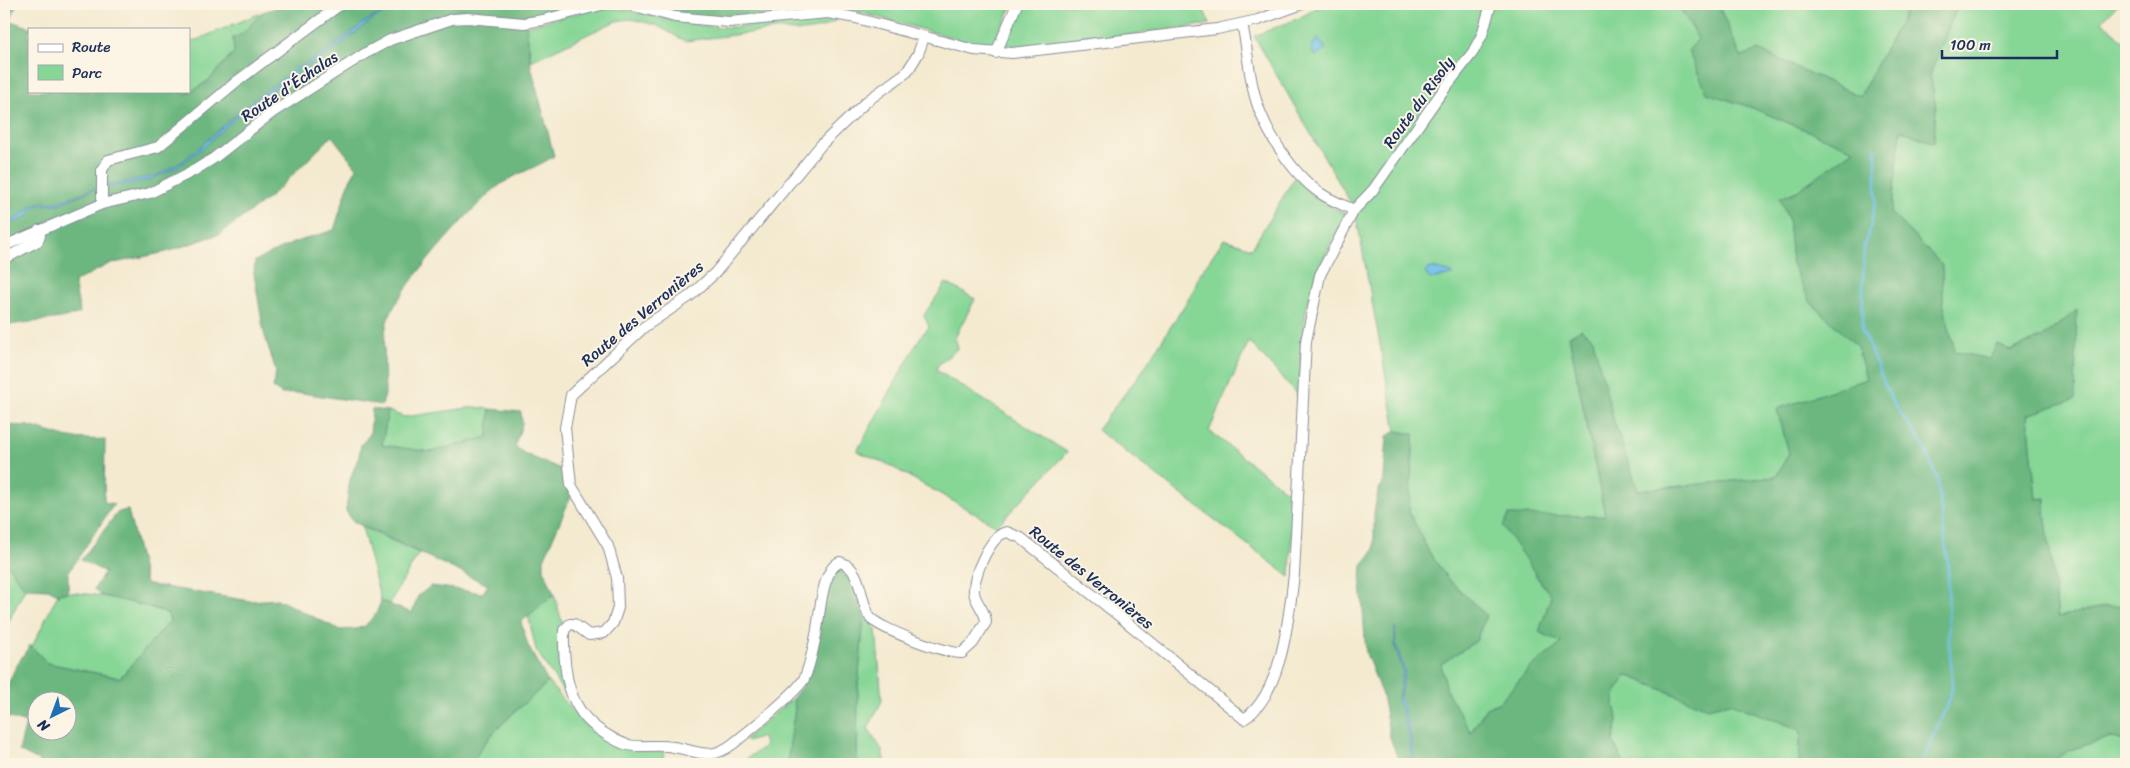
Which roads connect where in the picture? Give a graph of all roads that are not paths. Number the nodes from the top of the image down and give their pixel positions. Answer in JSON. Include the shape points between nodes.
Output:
{"nodes":[{"id":1,"x":342,"y":4,"type":"edge"},
{"id":2,"x":605,"y":4,"type":"edge"},
{"id":3,"x":627,"y":4,"type":"edge"},
{"id":4,"x":1017,"y":4,"type":"edge"},
{"id":5,"x":1302,"y":4,"type":"edge"},
{"id":6,"x":1491,"y":4,"type":"edge"},
{"id":7,"x":1242,"y":24,"type":"junction"},
{"id":8,"x":924,"y":37,"type":"junction"},
{"id":9,"x":996,"y":53,"type":"junction"},
{"id":10,"x":102,"y":204,"type":"junction"},
{"id":11,"x":1354,"y":210,"type":"junction"},
{"id":12,"x":39,"y":230,"type":"junction"},
{"id":13,"x":4,"y":246,"type":"edge"},
{"id":14,"x":4,"y":259,"type":"edge"}],
"edges":[{"from":1,"to":10,"type":"street","via":[[236,82],[158,147],[108,160],[102,170]]},
{"from":2,"to":10,"type":"street","name":"Route d'Échalas","via":[[524,22],[452,19],[390,40],[273,112],[195,170],[150,193]]},
{"from":3,"to":8,"type":"street","via":[[694,20],[729,22],[818,12],[856,18]]},
{"from":4,"to":9,"type":"street"},
{"from":5,"to":7,"type":"street","via":[[1274,16]]},
{"from":6,"to":11,"type":"street","name":"Route du Risoly","via":[[1473,52],[1373,190]]},
{"from":7,"to":9,"type":"street","via":[[1066,48]]},
{"from":7,"to":11,"type":"street","via":[[1253,88],[1261,115],[1275,140],[1303,178],[1321,194]]},
{"from":8,"to":9,"type":"street"},
{"from":8,"to":11,"type":"street","name":"Route des Verronières","via":[[907,72],[867,101],[821,145],[715,273],[690,296],[644,327],[571,395],[565,428],[571,485],[608,546],[620,599],[613,623],[604,633],[590,635],[574,624],[567,626],[564,630],[565,666],[572,695],[581,714],[616,740],[636,746],[671,746],[705,754],[733,744],[804,678],[827,579],[833,566],[840,562],[852,569],[868,615],[874,622],[918,641],[962,654],[986,622],[976,599],[976,574],[997,537],[1007,532],[1020,538],[1123,619],[1244,719],[1250,715],[1264,697],[1276,671],[1293,585],[1303,379],[1311,308],[1323,267]]},
{"from":10,"to":12,"type":"street","name":"Route d'Échalas"},
{"from":12,"to":13,"type":"street","name":"Route d'Échalas"},
{"from":12,"to":14,"type":"street","via":[[38,241]]}]}
